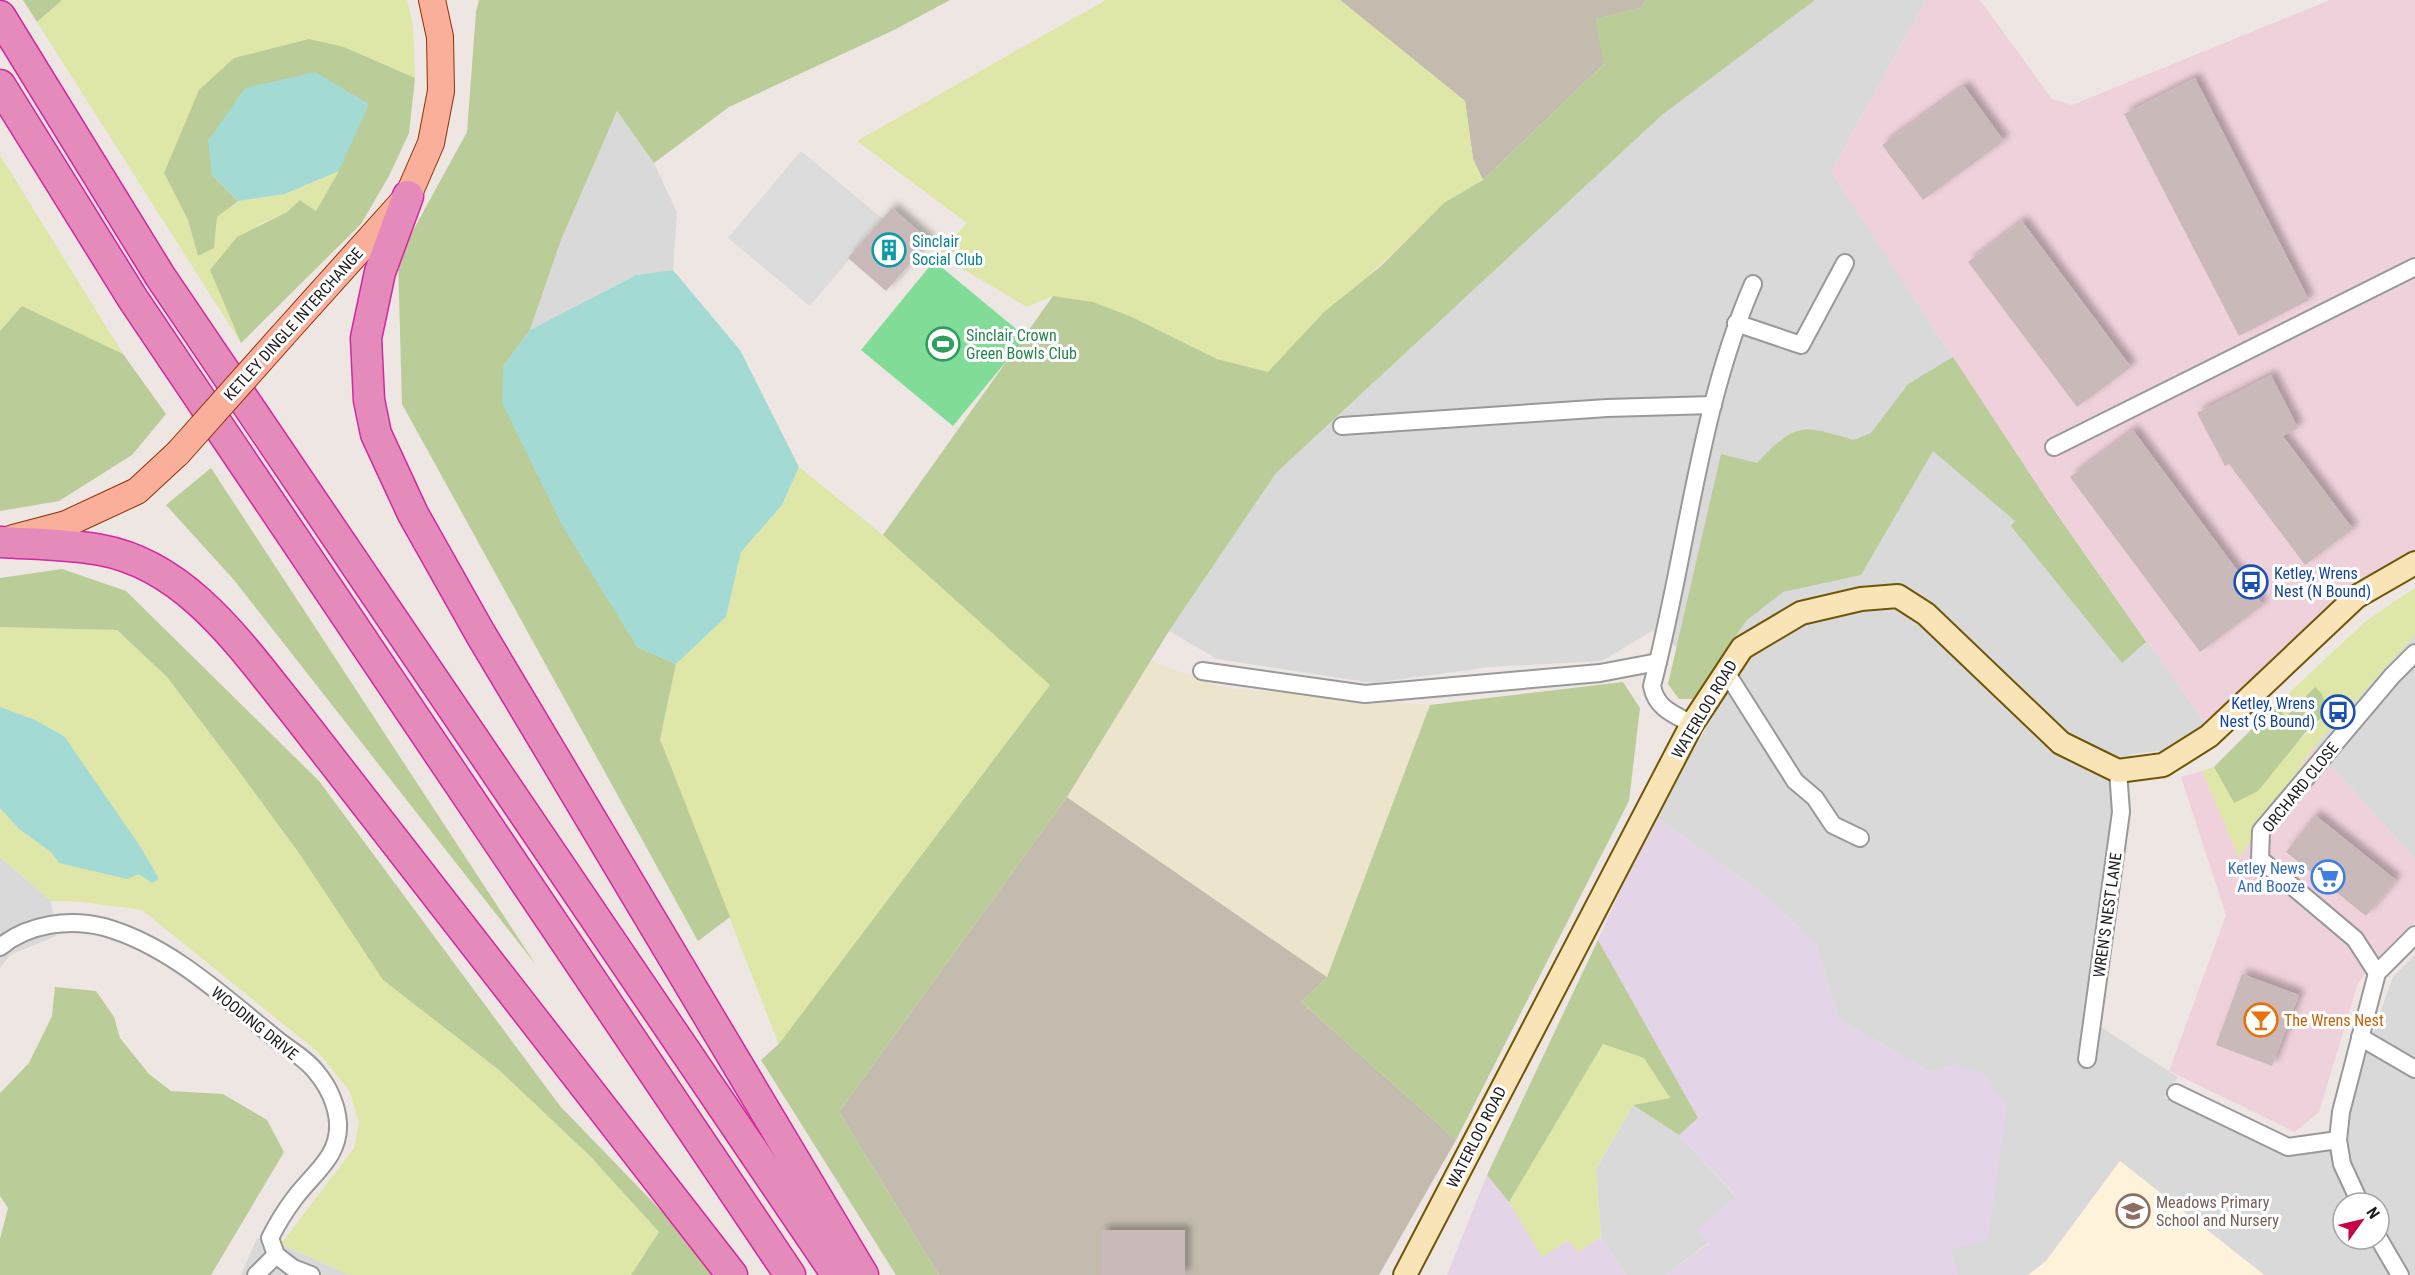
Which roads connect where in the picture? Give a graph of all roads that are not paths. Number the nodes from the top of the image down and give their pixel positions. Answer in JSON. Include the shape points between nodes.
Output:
{"nodes":[{"id":1,"x":436,"y":5,"type":"edge"},
{"id":2,"x":0,"y":16,"type":"edge"},
{"id":3,"x":0,"y":85,"type":"edge"},
{"id":4,"x":408,"y":196,"type":"junction"},
{"id":5,"x":1845,"y":263,"type":"dead end"},
{"id":6,"x":2415,"y":267,"type":"edge"},
{"id":7,"x":1753,"y":284,"type":"dead end"},
{"id":8,"x":1736,"y":322,"type":"junction"},
{"id":9,"x":1713,"y":405,"type":"junction"},
{"id":10,"x":1342,"y":426,"type":"dead end"},
{"id":11,"x":2054,"y":447,"type":"dead end"},
{"id":12,"x":0,"y":541,"type":"edge"},
{"id":13,"x":2415,"y":563,"type":"edge"},
{"id":14,"x":2415,"y":653,"type":"edge"},
{"id":15,"x":1658,"y":662,"type":"junction"},
{"id":16,"x":1202,"y":672,"type":"dead end"},
{"id":17,"x":1726,"y":672,"type":"junction"},
{"id":18,"x":1692,"y":724,"type":"junction"},
{"id":19,"x":2118,"y":771,"type":"junction"},
{"id":20,"x":1860,"y":838,"type":"dead end"},
{"id":21,"x":2415,"y":935,"type":"edge"},
{"id":22,"x":0,"y":947,"type":"edge"},
{"id":23,"x":2377,"y":973,"type":"junction"},
{"id":24,"x":2360,"y":1038,"type":"junction"},
{"id":25,"x":2087,"y":1059,"type":"dead end"},
{"id":26,"x":2415,"y":1069,"type":"edge"},
{"id":27,"x":2176,"y":1093,"type":"dead end"},
{"id":28,"x":2338,"y":1140,"type":"junction"},
{"id":29,"x":2354,"y":1191,"type":"edge"},
{"id":30,"x":2386,"y":1251,"type":"edge"},
{"id":31,"x":276,"y":1255,"type":"junction"},
{"id":32,"x":256,"y":1275,"type":"edge"},
{"id":33,"x":310,"y":1275,"type":"edge"},
{"id":34,"x":732,"y":1275,"type":"edge"},
{"id":35,"x":790,"y":1275,"type":"edge"},
{"id":36,"x":837,"y":1275,"type":"edge"},
{"id":37,"x":863,"y":1275,"type":"edge"},
{"id":38,"x":1405,"y":1275,"type":"edge"},
{"id":39,"x":2400,"y":1275,"type":"edge"}],
"edges":[{"from":1,"to":4,"type":"main road","name":"KETLEY DINGLE INTERCHANGE","via":[[441,91],[431,143]]},
{"from":2,"to":36,"type":"highway","via":[[160,276]]},
{"from":3,"to":35,"type":"highway","via":[[132,299]]},
{"from":4,"to":12,"type":"main road","name":"KETLEY DINGLE INTERCHANGE","bridge":true,"via":[[178,453],[137,491],[66,524]]},
{"from":4,"to":37,"type":"highway","via":[[380,272],[366,338],[369,400],[376,434],[413,514],[480,633]]},
{"from":5,"to":8,"type":"street","via":[[1801,345]]},
{"from":6,"to":11,"type":"street"},
{"from":7,"to":8,"type":"street"},
{"from":8,"to":9,"type":"street"},
{"from":9,"to":10,"type":"street"},
{"from":9,"to":15,"type":"street"},
{"from":12,"to":34,"type":"highway","via":[[102,550],[142,564],[193,595],[231,634],[296,714]]},
{"from":13,"to":19,"type":"street","via":[[2356,597],[2209,736],[2163,765]]},
{"from":14,"to":23,"type":"street","name":"ORCHARD CLOSE","via":[[2261,831],[2260,859],[2355,939]]},
{"from":15,"to":16,"type":"street","via":[[1600,673],[1365,694]]},
{"from":15,"to":18,"type":"street","via":[[1652,686],[1654,699]]},
{"from":17,"to":18,"type":"street","name":"WATERLOO ROAD"},
{"from":17,"to":19,"type":"street","name":"WATERLOO ROAD","via":[[1742,648],[1801,613],[1862,599],[1898,596],[1933,621],[2061,743]]},
{"from":17,"to":20,"type":"street","via":[[1795,781],[1815,798],[1833,825]]},
{"from":18,"to":38,"type":"street","name":"WATERLOO ROAD"},
{"from":19,"to":25,"type":"street","name":"WREN'S NEST LANE","via":[[2121,812]]},
{"from":21,"to":23,"type":"street"},
{"from":22,"to":31,"type":"street","name":"WOODING DRIVE","via":[[37,928],[65,922],[102,926],[142,940],[216,991],[317,1072],[332,1098],[338,1121],[337,1138],[330,1159],[295,1198],[270,1238]]},
{"from":23,"to":24,"type":"street"},
{"from":24,"to":26,"type":"street"},
{"from":24,"to":28,"type":"street"},
{"from":27,"to":28,"type":"street","via":[[2288,1147]]},
{"from":28,"to":29,"type":"street","via":[[2342,1164]]},
{"from":30,"to":39,"type":"street"},
{"from":31,"to":32,"type":"street"},
{"from":31,"to":33,"type":"street"}]}
